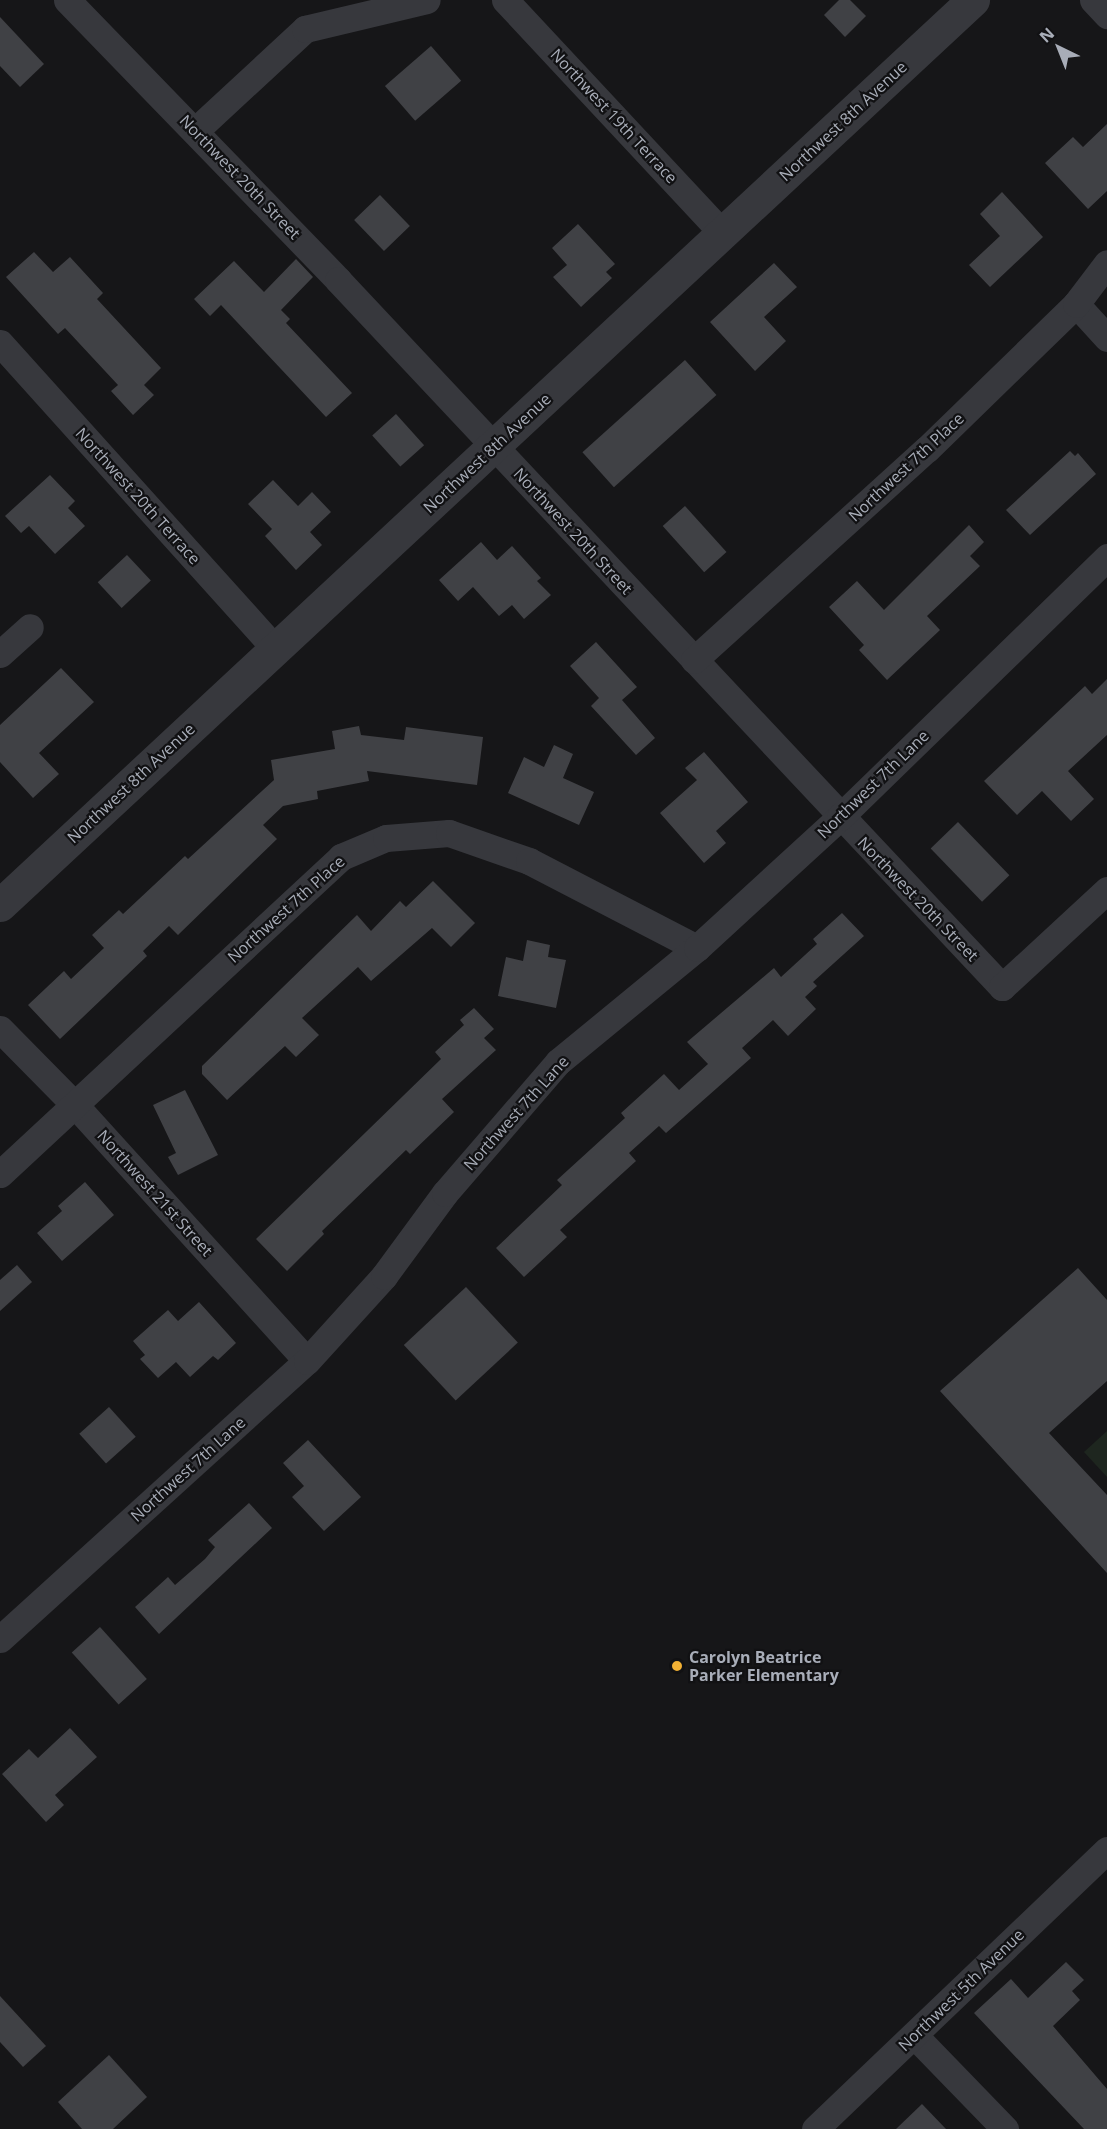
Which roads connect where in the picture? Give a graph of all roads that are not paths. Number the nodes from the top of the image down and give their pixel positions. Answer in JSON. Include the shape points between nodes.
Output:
{"nodes":[{"id":1,"x":67,"y":0,"type":"edge"},
{"id":2,"x":427,"y":0,"type":"edge"},
{"id":3,"x":506,"y":0,"type":"edge"},
{"id":4,"x":974,"y":0,"type":"edge"},
{"id":5,"x":1093,"y":0,"type":"edge"},
{"id":6,"x":1107,"y":15,"type":"edge"},
{"id":7,"x":196,"y":130,"type":"junction"},
{"id":8,"x":722,"y":233,"type":"junction"},
{"id":9,"x":1107,"y":264,"type":"edge"},
{"id":10,"x":1076,"y":304,"type":"junction"},
{"id":11,"x":1107,"y":338,"type":"edge"},
{"id":12,"x":0,"y":343,"type":"edge"},
{"id":13,"x":494,"y":446,"type":"junction"},
{"id":14,"x":1107,"y":557,"type":"edge"},
{"id":15,"x":30,"y":627,"type":"dead end"},
{"id":16,"x":276,"y":650,"type":"junction"},
{"id":17,"x":0,"y":654,"type":"edge"},
{"id":18,"x":694,"y":660,"type":"junction"},
{"id":19,"x":840,"y":817,"type":"junction"},
{"id":20,"x":1107,"y":890,"type":"edge"},
{"id":21,"x":0,"y":905,"type":"edge"},
{"id":22,"x":696,"y":948,"type":"junction"},
{"id":23,"x":0,"y":1029,"type":"edge"},
{"id":24,"x":75,"y":1105,"type":"junction"},
{"id":25,"x":0,"y":1174,"type":"edge"},
{"id":26,"x":307,"y":1361,"type":"junction"},
{"id":27,"x":0,"y":1639,"type":"edge"},
{"id":28,"x":1107,"y":1850,"type":"edge"},
{"id":29,"x":914,"y":2035,"type":"junction"},
{"id":30,"x":815,"y":2129,"type":"edge"},
{"id":31,"x":1005,"y":2129,"type":"edge"}],
"edges":[{"from":1,"to":7,"type":"street","name":"Northwest 20th Street"},
{"from":2,"to":7,"type":"street","via":[[305,29]]},
{"from":3,"to":8,"type":"street","name":"Northwest 19th Terrace"},
{"from":4,"to":8,"type":"street","name":"Northwest 8th Avenue"},
{"from":5,"to":6,"type":"street"},
{"from":7,"to":13,"type":"street","name":"Northwest 20th Street"},
{"from":8,"to":13,"type":"street","name":"Northwest 8th Avenue"},
{"from":9,"to":10,"type":"street","name":"Northwest 7th Place"},
{"from":10,"to":11,"type":"street"},
{"from":10,"to":18,"type":"street","name":"Northwest 7th Place","via":[[927,449]]},
{"from":12,"to":16,"type":"street","name":"Northwest 20th Terrace"},
{"from":13,"to":16,"type":"street","name":"Northwest 8th Avenue"},
{"from":13,"to":18,"type":"street","name":"Northwest 20th Street"},
{"from":14,"to":19,"type":"street","name":"Northwest 7th Lane"},
{"from":15,"to":17,"type":"street"},
{"from":16,"to":21,"type":"street","name":"Northwest 8th Avenue"},
{"from":18,"to":19,"type":"street","name":"Northwest 20th Street"},
{"from":19,"to":20,"type":"street","name":"Northwest 20th Street","via":[[1002,987]]},
{"from":19,"to":22,"type":"street","name":"Northwest 7th Lane"},
{"from":22,"to":24,"type":"street","name":"Northwest 7th Place","via":[[519,858],[449,833],[386,838],[340,857]]},
{"from":22,"to":26,"type":"street","name":"Northwest 7th Lane","via":[[558,1062],[445,1192],[384,1276]]},
{"from":23,"to":24,"type":"street","name":"Northwest 21st Street"},
{"from":24,"to":25,"type":"street","name":"Northwest 7th Place"},
{"from":24,"to":26,"type":"street","name":"Northwest 21st Street"},
{"from":26,"to":27,"type":"street","name":"Northwest 7th Lane"},
{"from":28,"to":29,"type":"street","name":"Northwest 5th Avenue"},
{"from":29,"to":30,"type":"street","name":"Northwest 5th Avenue"},
{"from":29,"to":31,"type":"street"}]}
